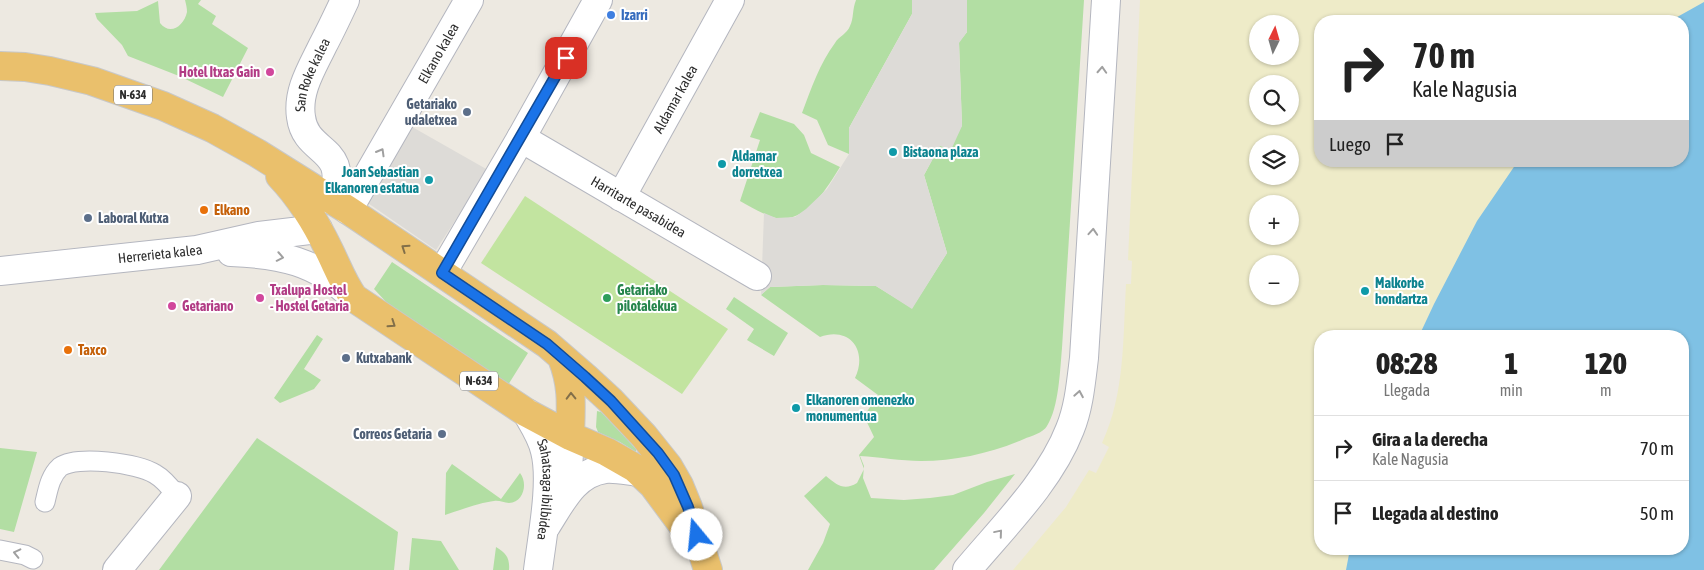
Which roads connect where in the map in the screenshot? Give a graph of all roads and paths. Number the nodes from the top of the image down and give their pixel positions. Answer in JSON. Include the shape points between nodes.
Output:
{"nodes":[{"id":1,"x":345,"y":0,"type":"edge"},
{"id":2,"x":469,"y":0,"type":"edge"},
{"id":3,"x":598,"y":0,"type":"edge"},
{"id":4,"x":730,"y":0,"type":"edge"},
{"id":5,"x":1106,"y":0,"type":"edge"},
{"id":6,"x":0,"y":66,"type":"edge"},
{"id":7,"x":521,"y":138,"type":"junction"},
{"id":8,"x":257,"y":153,"type":"junction"},
{"id":9,"x":621,"y":197,"type":"junction"},
{"id":10,"x":349,"y":211,"type":"junction"},
{"id":11,"x":318,"y":229,"type":"junction"},
{"id":12,"x":197,"y":250,"type":"junction"},
{"id":13,"x":0,"y":271,"type":"edge"},
{"id":14,"x":442,"y":273,"type":"junction"},
{"id":15,"x":757,"y":276,"type":"dead end"},
{"id":16,"x":354,"y":298,"type":"junction"},
{"id":17,"x":562,"y":358,"type":"junction"},
{"id":18,"x":527,"y":413,"type":"junction"},
{"id":19,"x":570,"y":436,"type":"junction"},
{"id":20,"x":640,"y":472,"type":"junction"},
{"id":21,"x":177,"y":496,"type":"joint"},
{"id":22,"x":44,"y":502,"type":"dead end"},
{"id":23,"x":543,"y":532,"type":"junction"},
{"id":24,"x":0,"y":550,"type":"edge"},
{"id":25,"x":33,"y":560,"type":"dead end"},
{"id":26,"x":706,"y":564,"type":"edge"},
{"id":27,"x":117,"y":570,"type":"edge"},
{"id":28,"x":538,"y":570,"type":"edge"},
{"id":29,"x":967,"y":570,"type":"edge"}],
"edges":[{"from":1,"to":10,"type":"street","name":"San Roke kalea","via":[[305,83],[300,102],[305,131],[336,165],[338,182]]},
{"from":10,"to":2,"type":"street","name":"Elkano kalea","one_way":true},
{"from":3,"to":7,"type":"street"},
{"from":4,"to":9,"type":"street","name":"Aldamar kalea"},
{"from":29,"to":5,"type":"street","one_way":true,"via":[[1041,481],[1064,443],[1075,414],[1085,348]]},
{"from":6,"to":8,"type":"highway","number":"N-634","via":[[56,72],[105,85],[186,116]]},
{"from":7,"to":9,"type":"street","name":"Harritarte pasabidea"},
{"from":7,"to":14,"type":"street"},
{"from":8,"to":10,"type":"highway","number":"N-634"},
{"from":8,"to":11,"type":"highway","number":"N-634","via":[[287,184]]},
{"from":9,"to":15,"type":"street","name":"Harritarte pasabidea"},
{"from":10,"to":11,"type":"highway"},
{"from":14,"to":10,"type":"highway","number":"N-634","one_way":true},
{"from":11,"to":12,"type":"street","name":"Herrerieta kalea","via":[[258,236]]},
{"from":11,"to":16,"type":"highway","number":"N-634"},
{"from":12,"to":13,"type":"street","name":"Herrerieta kalea"},
{"from":12,"to":16,"type":"street","one_way":true,"via":[[285,258],[319,271]]},
{"from":14,"to":17,"type":"highway","number":"N-634","via":[[547,344]]},
{"from":16,"to":18,"type":"highway","number":"N-634","one_way":true},
{"from":19,"to":17,"type":"highway","one_way":true,"via":[[570,381]]},
{"from":17,"to":26,"type":"highway","number":"N-634","via":[[611,401],[668,466],[688,507]]},
{"from":18,"to":19,"type":"highway","number":"N-634"},
{"from":18,"to":23,"type":"street","name":"Sahatsaga ibilbidea","via":[[541,439],[546,458]]},
{"from":19,"to":20,"type":"highway","number":"N-634","via":[[607,452]]},
{"from":19,"to":23,"type":"street","via":[[568,470]]},
{"from":20,"to":23,"type":"street","via":[[606,469],[590,473],[575,484]]},
{"from":20,"to":26,"type":"highway","number":"N-634","via":[[662,496]]},
{"from":21,"to":22,"type":"lane","via":[[160,478],[145,469],[76,461],[55,473]]},
{"from":21,"to":27,"type":"street"},
{"from":23,"to":28,"type":"street","name":"Sahatsaga ibilbidea"},
{"from":25,"to":24,"type":"lane","one_way":true}]}
